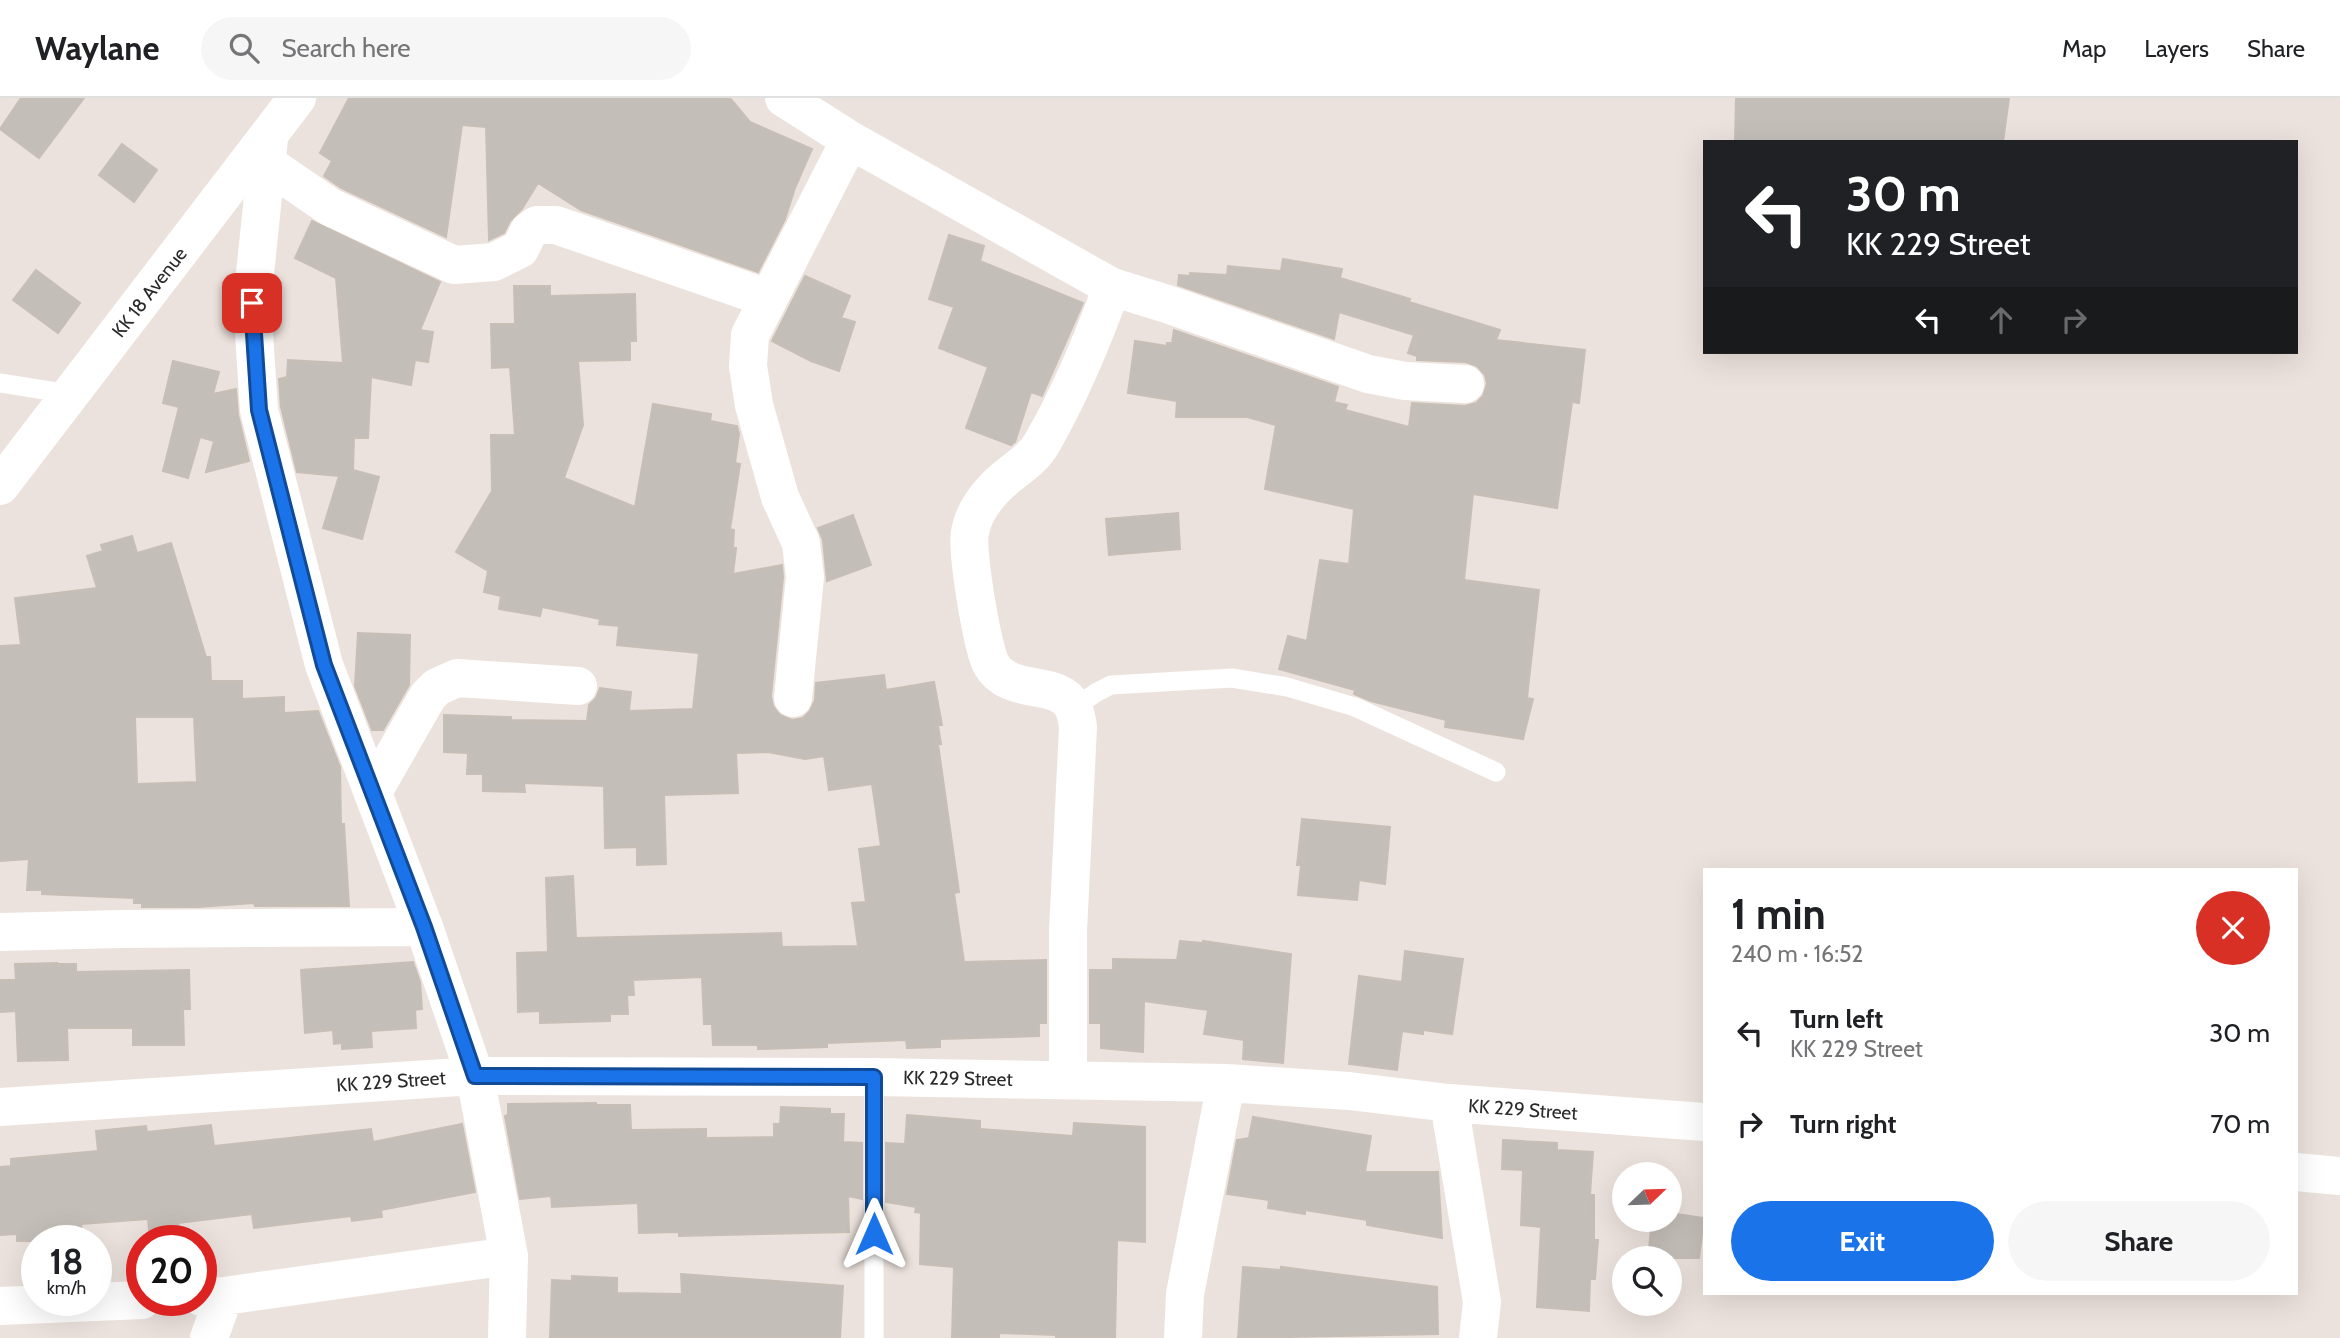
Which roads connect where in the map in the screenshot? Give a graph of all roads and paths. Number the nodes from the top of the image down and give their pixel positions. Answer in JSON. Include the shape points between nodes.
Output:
{"nodes":[{"id":1,"x":297,"y":98,"type":"edge"},
{"id":2,"x":784,"y":98,"type":"edge"},
{"id":3,"x":849,"y":140,"type":"junction"},
{"id":4,"x":267,"y":150,"type":"junction"},
{"id":5,"x":1112,"y":287,"type":"junction"},
{"id":6,"x":767,"y":298,"type":"junction"},
{"id":7,"x":0,"y":383,"type":"edge"},
{"id":8,"x":1465,"y":384,"type":"dead end"},
{"id":9,"x":69,"y":394,"type":"junction"},
{"id":10,"x":0,"y":486,"type":"edge"},
{"id":11,"x":578,"y":686,"type":"dead end"},
{"id":12,"x":793,"y":698,"type":"dead end"},
{"id":13,"x":1074,"y":708,"type":"junction"},
{"id":14,"x":1496,"y":772,"type":"dead end"},
{"id":15,"x":373,"y":792,"type":"junction"},
{"id":16,"x":424,"y":927,"type":"junction"},
{"id":17,"x":0,"y":932,"type":"edge"},
{"id":18,"x":475,"y":1076,"type":"junction"},
{"id":19,"x":874,"y":1077,"type":"junction"},
{"id":20,"x":1068,"y":1079,"type":"junction"},
{"id":21,"x":1226,"y":1083,"type":"junction"},
{"id":22,"x":1449,"y":1103,"type":"junction"},
{"id":23,"x":0,"y":1107,"type":"edge"},
{"id":24,"x":1703,"y":1122,"type":"edge"},
{"id":25,"x":2298,"y":1172,"type":"edge"},
{"id":26,"x":2340,"y":1176,"type":"edge"},
{"id":27,"x":509,"y":1256,"type":"junction"},
{"id":28,"x":217,"y":1295,"type":"edge"},
{"id":29,"x":126,"y":1301,"type":"edge"},
{"id":30,"x":0,"y":1306,"type":"edge"},
{"id":31,"x":211,"y":1316,"type":"edge"},
{"id":32,"x":209,"y":1338,"type":"edge"},
{"id":33,"x":507,"y":1338,"type":"edge"},
{"id":34,"x":874,"y":1338,"type":"edge"},
{"id":35,"x":1182,"y":1338,"type":"edge"},
{"id":36,"x":1478,"y":1338,"type":"edge"}],
"edges":[{"from":1,"to":4,"type":"street","name":"KK 18 Avenue"},
{"from":2,"to":3,"type":"street"},
{"from":3,"to":5,"type":"street"},
{"from":3,"to":6,"type":"street"},
{"from":4,"to":6,"type":"street","via":[[330,207],[454,265],[494,262],[520,249],[537,225],[556,225]]},
{"from":4,"to":9,"type":"street","name":"KK 18 Avenue"},
{"from":4,"to":15,"type":"street","via":[[252,303],[259,410],[324,665]]},
{"from":5,"to":8,"type":"street","via":[[1368,374]]},
{"from":5,"to":13,"type":"street","via":[[1086,359],[1041,446],[994,488],[976,511],[969,535],[975,598],[991,663],[1015,684],[1059,693]]},
{"from":6,"to":12,"type":"street","via":[[750,335],[748,366],[767,456],[801,543],[805,577]]},
{"from":7,"to":9,"type":"lane"},
{"from":9,"to":10,"type":"street","name":"KK 18 Avenue"},
{"from":11,"to":15,"type":"street","via":[[457,678],[437,687]]},
{"from":13,"to":14,"type":"lane","via":[[1111,685],[1232,678],[1287,687],[1355,707]]},
{"from":13,"to":20,"type":"street","via":[[1078,727],[1068,931]]},
{"from":15,"to":16,"type":"street"},
{"from":16,"to":17,"type":"street"},
{"from":16,"to":18,"type":"street"},
{"from":18,"to":19,"type":"street","name":"KK 229 Street"},
{"from":18,"to":23,"type":"street","name":"KK 229 Street"},
{"from":18,"to":27,"type":"street"},
{"from":19,"to":20,"type":"street","name":"KK 229 Street"},
{"from":19,"to":34,"type":"lane"},
{"from":20,"to":21,"type":"street","name":"KK 229 Street"},
{"from":21,"to":22,"type":"street","name":"KK 229 Street"},
{"from":21,"to":35,"type":"street","via":[[1185,1294]]},
{"from":22,"to":24,"type":"street","name":"KK 229 Street"},
{"from":22,"to":36,"type":"street","via":[[1482,1302]]},
{"from":25,"to":26,"type":"street"},
{"from":27,"to":28,"type":"street"},
{"from":27,"to":33,"type":"street"},
{"from":29,"to":30,"type":"street"},
{"from":31,"to":32,"type":"street"}]}
